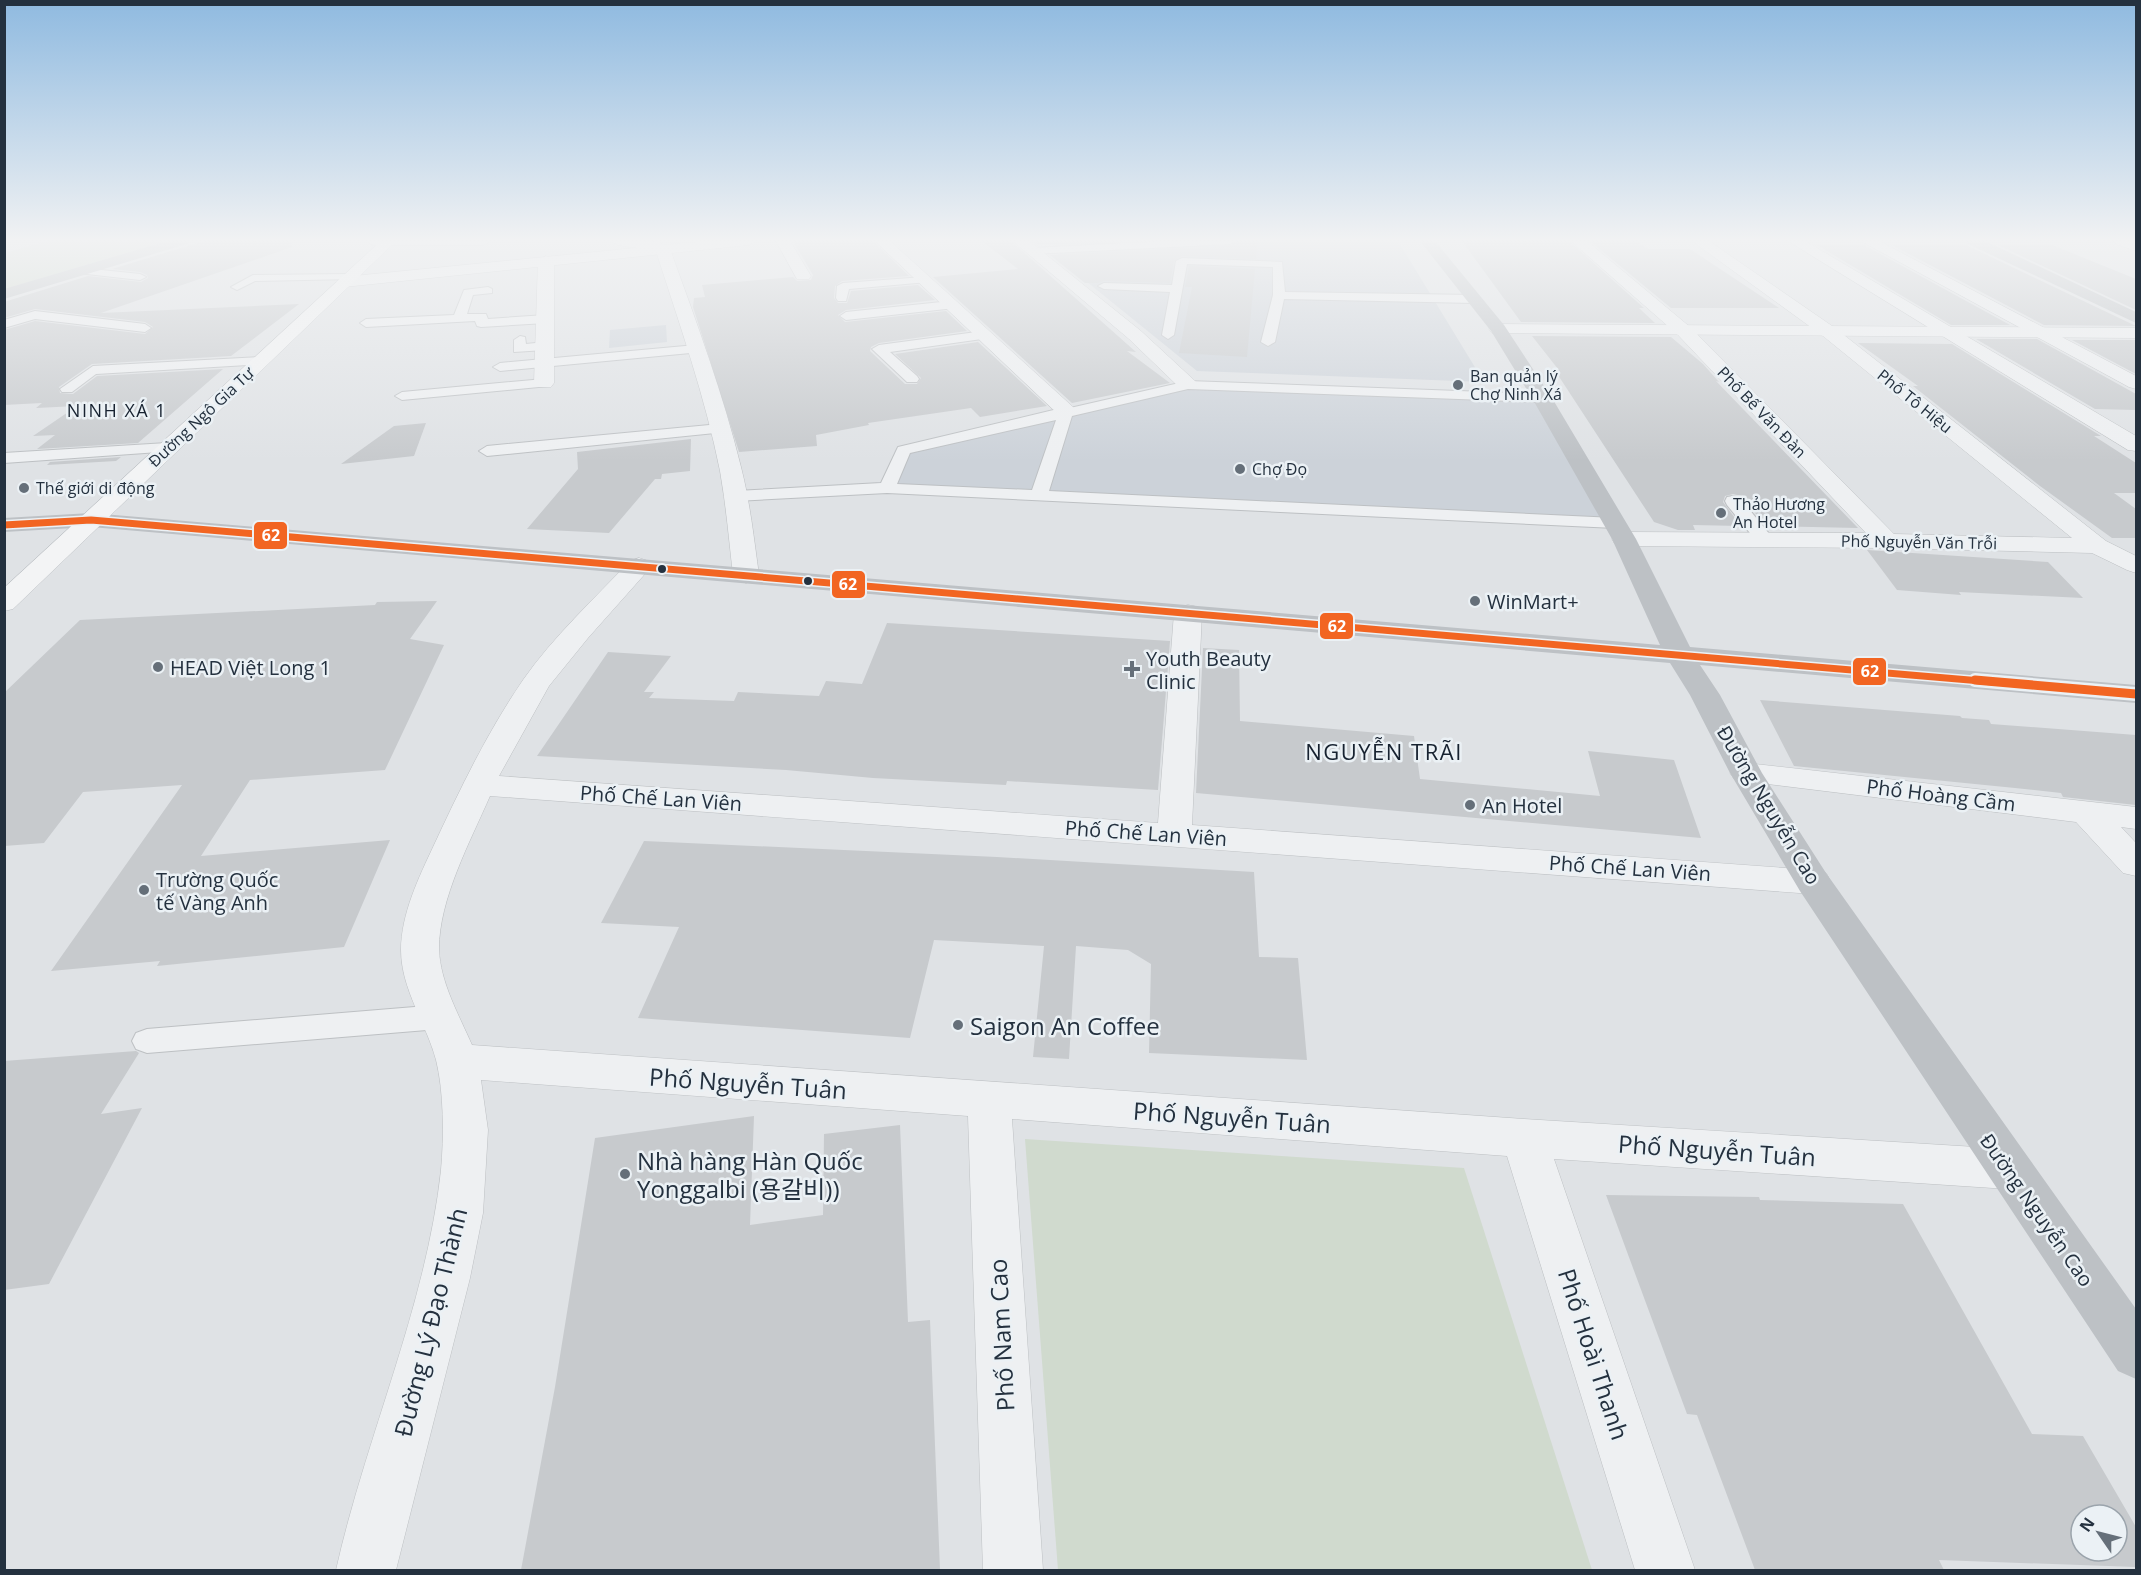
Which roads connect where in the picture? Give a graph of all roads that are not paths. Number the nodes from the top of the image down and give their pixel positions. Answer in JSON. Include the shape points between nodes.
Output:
{"nodes":[{"id":1,"x":310,"y":314,"type":"edge"},
{"id":2,"x":460,"y":314,"type":"edge"},
{"id":3,"x":546,"y":314,"type":"edge"},
{"id":4,"x":685,"y":314,"type":"edge"},
{"id":5,"x":860,"y":314,"type":"edge"},
{"id":6,"x":961,"y":314,"type":"edge"},
{"id":7,"x":1110,"y":314,"type":"edge"},
{"id":8,"x":1172,"y":314,"type":"edge"},
{"id":9,"x":1274,"y":314,"type":"edge"},
{"id":10,"x":1486,"y":314,"type":"edge"},
{"id":11,"x":1665,"y":314,"type":"edge"},
{"id":12,"x":1804,"y":314,"type":"edge"},
{"id":13,"x":1920,"y":314,"type":"edge"},
{"id":14,"x":2008,"y":314,"type":"edge"},
{"id":15,"x":846,"y":316,"type":"dead end"},
{"id":16,"x":459,"y":318,"type":"junction"},
{"id":17,"x":546,"y":319,"type":"junction"},
{"id":18,"x":7,"y":323,"type":"edge"},
{"id":19,"x":366,"y":323,"type":"dead end"},
{"id":20,"x":145,"y":328,"type":"dead end"},
{"id":21,"x":1498,"y":329,"type":"junction"},
{"id":22,"x":1684,"y":331,"type":"junction"},
{"id":23,"x":1829,"y":332,"type":"junction"},
{"id":24,"x":1952,"y":333,"type":"junction"},
{"id":25,"x":2043,"y":333,"type":"junction"},
{"id":26,"x":2136,"y":333,"type":"edge"},
{"id":27,"x":984,"y":335,"type":"junction"},
{"id":28,"x":1168,"y":335,"type":"dead end"},
{"id":29,"x":124,"y":337,"type":"dead end"},
{"id":30,"x":520,"y":340,"type":"dead end"},
{"id":31,"x":1268,"y":342,"type":"dead end"},
{"id":32,"x":696,"y":349,"type":"junction"},
{"id":33,"x":545,"y":354,"type":"junction"},
{"id":34,"x":260,"y":361,"type":"junction"},
{"id":35,"x":500,"y":367,"type":"dead end"},
{"id":36,"x":912,"y":379,"type":"dead end"},
{"id":37,"x":544,"y":383,"type":"joint"},
{"id":38,"x":2136,"y":383,"type":"edge"},
{"id":39,"x":1188,"y":385,"type":"junction"},
{"id":40,"x":67,"y":389,"type":"dead end"},
{"id":41,"x":402,"y":396,"type":"dead end"},
{"id":42,"x":1542,"y":398,"type":"junction"},
{"id":43,"x":1066,"y":411,"type":"junction"},
{"id":44,"x":720,"y":429,"type":"junction"},
{"id":45,"x":19,"y":439,"type":"dead end"},
{"id":46,"x":2136,"y":445,"type":"edge"},
{"id":47,"x":167,"y":448,"type":"junction"},
{"id":48,"x":488,"y":451,"type":"dead end"},
{"id":49,"x":4,"y":456,"type":"edge"},
{"id":50,"x":887,"y":488,"type":"junction"},
{"id":51,"x":1039,"y":495,"type":"junction"},
{"id":52,"x":736,"y":496,"type":"junction"},
{"id":53,"x":1733,"y":501,"type":"dead end"},
{"id":54,"x":91,"y":520,"type":"junction"},
{"id":55,"x":4,"y":525,"type":"edge"},
{"id":56,"x":1619,"y":531,"type":"junction"},
{"id":57,"x":1766,"y":540,"type":"junction"},
{"id":58,"x":1887,"y":540,"type":"junction"},
{"id":59,"x":2097,"y":546,"type":"junction"},
{"id":60,"x":2136,"y":565,"type":"edge"},
{"id":61,"x":639,"y":566,"type":"junction"},
{"id":62,"x":746,"y":575,"type":"junction"},
{"id":63,"x":4,"y":603,"type":"edge"},
{"id":64,"x":1188,"y":613,"type":"junction"},
{"id":65,"x":1679,"y":655,"type":"junction"},
{"id":66,"x":2136,"y":694,"type":"edge"},
{"id":67,"x":1746,"y":773,"type":"junction"},
{"id":68,"x":478,"y":785,"type":"junction"},
{"id":69,"x":2085,"y":812,"type":"junction"},
{"id":70,"x":2136,"y":818,"type":"edge"},
{"id":71,"x":1174,"y":835,"type":"junction"},
{"id":72,"x":2136,"y":864,"type":"edge"},
{"id":73,"x":1813,"y":882,"type":"junction"},
{"id":74,"x":439,"y":1017,"type":"junction"},
{"id":75,"x":147,"y":1041,"type":"dead end"},
{"id":76,"x":457,"y":1061,"type":"junction"},
{"id":77,"x":989,"y":1100,"type":"junction"},
{"id":78,"x":1524,"y":1138,"type":"junction"},
{"id":79,"x":2008,"y":1169,"type":"junction"},
{"id":80,"x":2136,"y":1353,"type":"edge"},
{"id":81,"x":366,"y":1570,"type":"edge"},
{"id":82,"x":1012,"y":1570,"type":"edge"},
{"id":83,"x":1665,"y":1570,"type":"edge"}],
"edges":[{"from":1,"to":34,"type":"main road","name":"Đường Ngô Gia Tự"},
{"from":2,"to":16,"type":"lane"},
{"from":3,"to":17,"type":"street"},
{"from":4,"to":32,"type":"street"},
{"from":5,"to":15,"type":"lane"},
{"from":6,"to":27,"type":"street"},
{"from":7,"to":39,"type":"street"},
{"from":8,"to":28,"type":"lane"},
{"from":9,"to":31,"type":"lane"},
{"from":10,"to":21,"type":"main road","name":"Đường Nguyễn Cao"},
{"from":11,"to":22,"type":"street","name":"Phố Bế Văn Đàn"},
{"from":12,"to":23,"type":"street","name":"Phố Tô Hiệu"},
{"from":13,"to":24,"type":"street"},
{"from":14,"to":25,"type":"street"},
{"from":16,"to":17,"type":"lane","via":[[482,317],[481,323]]},
{"from":16,"to":19,"type":"lane"},
{"from":17,"to":33,"type":"street"},
{"from":18,"to":20,"type":"lane","via":[[35,315]]},
{"from":18,"to":29,"type":"lane"},
{"from":21,"to":22,"type":"street"},
{"from":21,"to":42,"type":"main road","name":"Đường Nguyễn Cao"},
{"from":22,"to":23,"type":"street"},
{"from":22,"to":58,"type":"street","name":"Phố Bế Văn Đàn"},
{"from":23,"to":24,"type":"street"},
{"from":23,"to":59,"type":"street","name":"Phố Tô Hiệu"},
{"from":24,"to":25,"type":"street"},
{"from":24,"to":46,"type":"street"},
{"from":25,"to":26,"type":"street"},
{"from":25,"to":38,"type":"street"},
{"from":27,"to":36,"type":"lane","via":[[879,349]]},
{"from":27,"to":43,"type":"street"},
{"from":30,"to":33,"type":"lane","via":[[519,349]]},
{"from":32,"to":33,"type":"lane"},
{"from":32,"to":44,"type":"street"},
{"from":33,"to":35,"type":"lane"},
{"from":33,"to":37,"type":"street"},
{"from":34,"to":40,"type":"lane","via":[[93,370]]},
{"from":34,"to":47,"type":"main road","name":"Đường Ngô Gia Tự"},
{"from":37,"to":41,"type":"lane"},
{"from":39,"to":42,"type":"lane"},
{"from":39,"to":43,"type":"lane"},
{"from":42,"to":56,"type":"main road","name":"Đường Nguyễn Cao"},
{"from":43,"to":50,"type":"lane","via":[[904,450]]},
{"from":43,"to":51,"type":"lane"},
{"from":44,"to":48,"type":"lane"},
{"from":44,"to":52,"type":"street"},
{"from":45,"to":49,"type":"lane"},
{"from":47,"to":49,"type":"lane"},
{"from":47,"to":54,"type":"main road","name":"Đường Ngô Gia Tự"},
{"from":50,"to":51,"type":"lane"},
{"from":50,"to":52,"type":"lane"},
{"from":51,"to":56,"type":"lane"},
{"from":52,"to":62,"type":"street"},
{"from":53,"to":57,"type":"lane"},
{"from":54,"to":55,"type":"main road"},
{"from":54,"to":61,"type":"main road"},
{"from":54,"to":63,"type":"main road","name":"Đường Ngô Gia Tự"},
{"from":56,"to":57,"type":"street","name":"Phố Nguyễn Văn Trỗi"},
{"from":56,"to":65,"type":"main road","name":"Đường Nguyễn Cao"},
{"from":57,"to":58,"type":"street","name":"Phố Nguyễn Văn Trỗi"},
{"from":58,"to":59,"type":"street","name":"Phố Nguyễn Văn Trỗi"},
{"from":59,"to":60,"type":"street","name":"Phố Nguyễn Văn Trỗi"},
{"from":61,"to":62,"type":"main road"},
{"from":61,"to":68,"type":"street","name":"Đường Lý Đạo Thành","via":[[536,683]]},
{"from":62,"to":64,"type":"main road"},
{"from":64,"to":65,"type":"main road"},
{"from":64,"to":71,"type":"street"},
{"from":65,"to":66,"type":"main road"},
{"from":65,"to":67,"type":"main road","name":"Đường Nguyễn Cao","via":[[1706,696]]},
{"from":67,"to":69,"type":"street","name":"Phố Hoàng Cầm"},
{"from":67,"to":73,"type":"main road","name":"Đường Nguyễn Cao"},
{"from":68,"to":71,"type":"street","name":"Phố Chế Lan Viên"},
{"from":68,"to":74,"type":"street","name":"Đường Lý Đạo Thành","via":[[438,875],[424,918],[420,950]]},
{"from":69,"to":70,"type":"street","name":"Phố Hoàng Cầm"},
{"from":69,"to":72,"type":"street"},
{"from":71,"to":73,"type":"street","name":"Phố Chế Lan Viên"},
{"from":73,"to":79,"type":"main road","name":"Đường Nguyễn Cao"},
{"from":74,"to":75,"type":"lane"},
{"from":74,"to":76,"type":"street","name":"Đường Lý Đạo Thành"},
{"from":76,"to":77,"type":"street","name":"Phố Nguyễn Tuân"},
{"from":76,"to":81,"type":"street","name":"Đường Lý Đạo Thành","via":[[466,1130],[459,1213]]},
{"from":77,"to":78,"type":"street","name":"Phố Nguyễn Tuân"},
{"from":77,"to":82,"type":"street","name":"Phố Nam Cao"},
{"from":78,"to":79,"type":"street","name":"Phố Nguyễn Tuân"},
{"from":78,"to":83,"type":"street","name":"Phố Hoài Thanh"},
{"from":79,"to":80,"type":"main road","name":"Đường Nguyễn Cao"}]}
